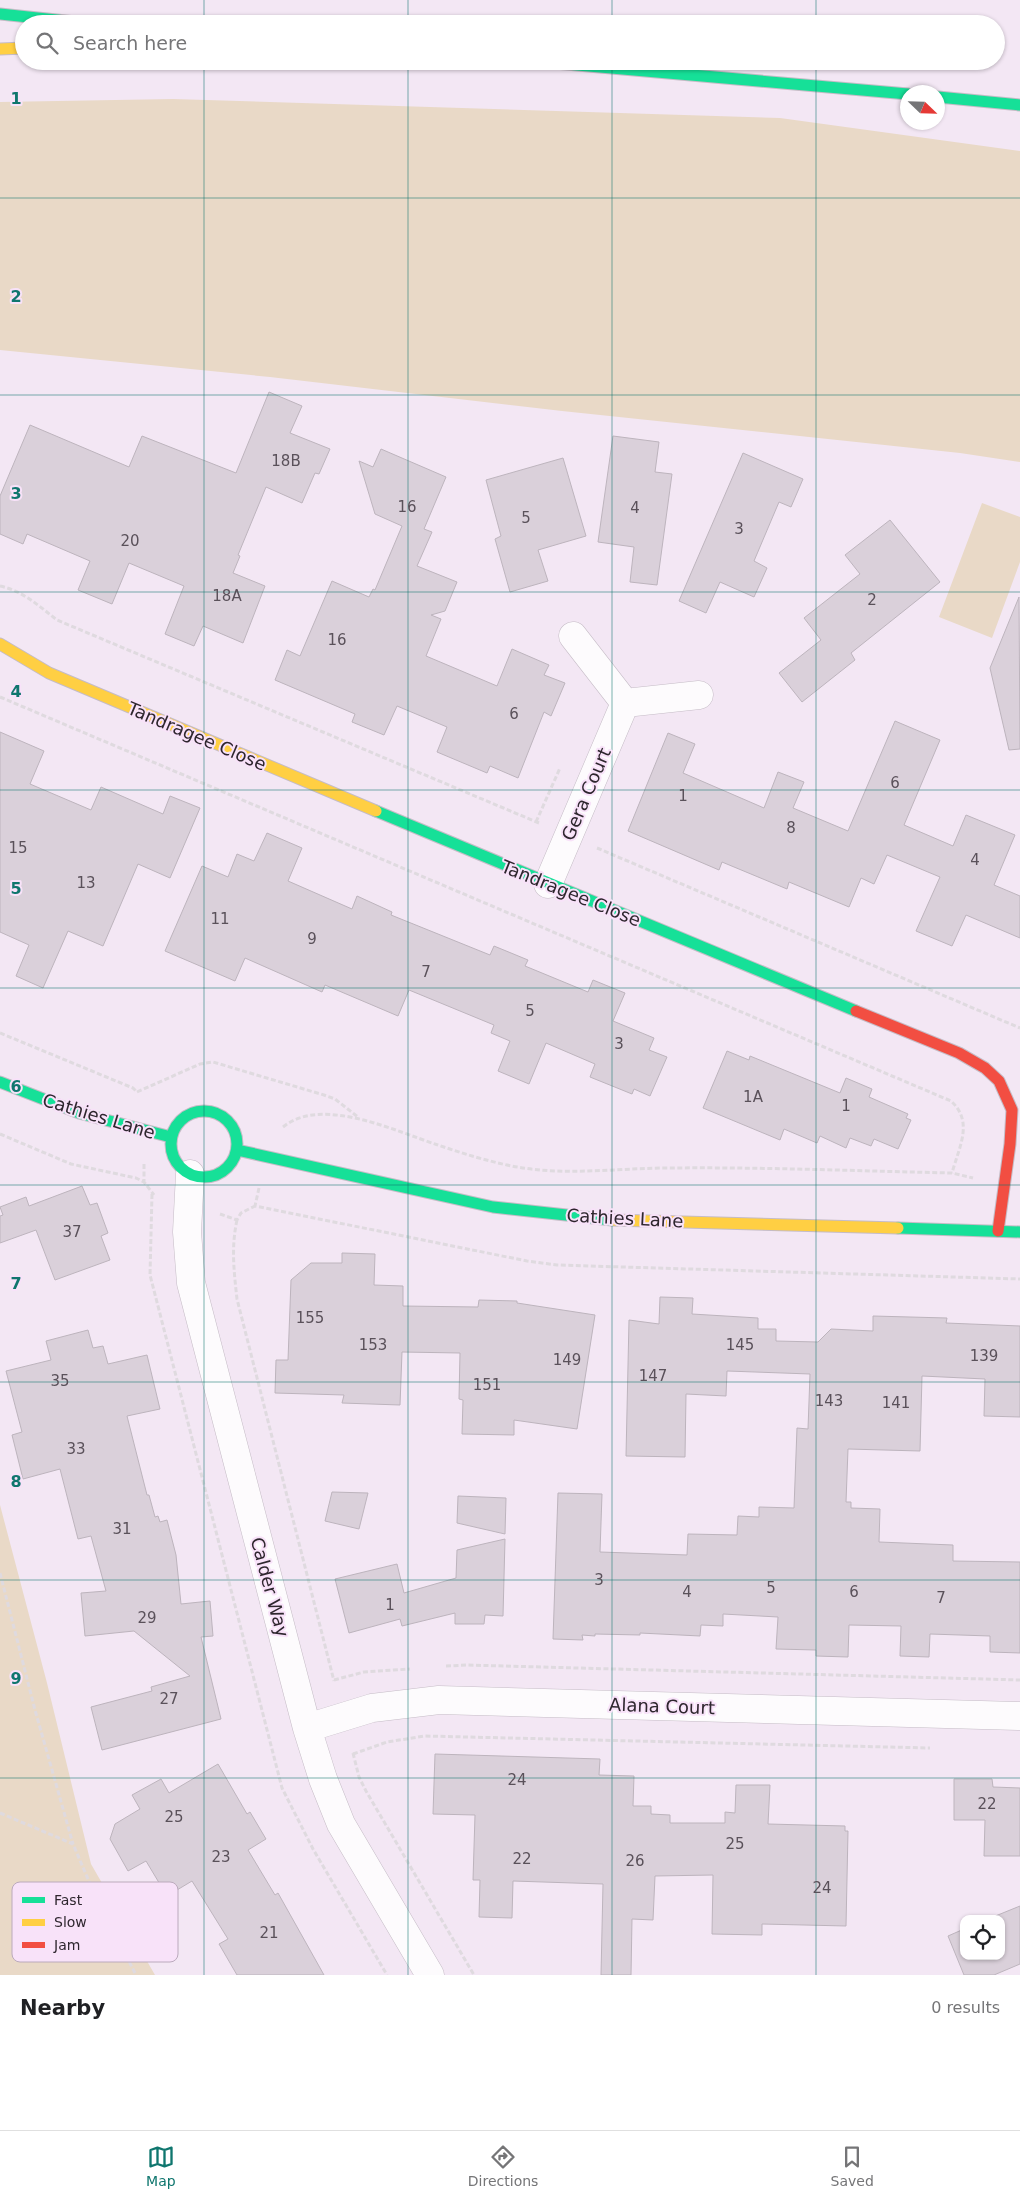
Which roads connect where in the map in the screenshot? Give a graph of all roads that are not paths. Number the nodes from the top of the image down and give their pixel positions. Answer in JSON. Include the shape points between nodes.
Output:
{"nodes":[{"id":1,"x":0,"y":14,"type":"edge"},
{"id":2,"x":15,"y":16,"type":"edge"},
{"id":3,"x":15,"y":48,"type":"edge"},
{"id":4,"x":0,"y":49,"type":"edge"},
{"id":5,"x":635,"y":70,"type":"edge"},
{"id":6,"x":900,"y":93,"type":"edge"},
{"id":7,"x":945,"y":98,"type":"edge"},
{"id":8,"x":1020,"y":105,"type":"edge"},
{"id":9,"x":573,"y":636,"type":"dead end"},
{"id":10,"x":0,"y":644,"type":"edge"},
{"id":11,"x":698,"y":695,"type":"dead end"},
{"id":12,"x":625,"y":703,"type":"junction"},
{"id":13,"x":548,"y":884,"type":"junction"},
{"id":14,"x":0,"y":1082,"type":"edge"},
{"id":15,"x":1016,"y":1109,"type":"edge"},
{"id":16,"x":171,"y":1137,"type":"junction"},
{"id":17,"x":237,"y":1150,"type":"junction"},
{"id":18,"x":190,"y":1174,"type":"junction"},
{"id":19,"x":998,"y":1231,"type":"junction"},
{"id":20,"x":1020,"y":1232,"type":"edge"},
{"id":21,"x":1020,"y":1716,"type":"edge"},
{"id":22,"x":307,"y":1728,"type":"junction"},
{"id":23,"x":430,"y":1975,"type":"edge"}],
"edges":[{"from":1,"to":2,"type":"main road"},
{"from":3,"to":4,"type":"main road"},
{"from":5,"to":6,"type":"main road"},
{"from":7,"to":8,"type":"main road"},
{"from":9,"to":12,"type":"street"},
{"from":10,"to":13,"type":"main road","name":"Tandragee Close","via":[[49,673]]},
{"from":11,"to":12,"type":"street"},
{"from":12,"to":13,"type":"street","name":"Gera Court"},
{"from":13,"to":15,"type":"main road","name":"Tandragee Close","via":[[959,1052],[999,1081]]},
{"from":14,"to":16,"type":"main road","name":"Cathies Lane","via":[[79,1113]]},
{"from":15,"to":19,"type":"main road","name":"Tandragee Close"},
{"from":16,"to":17,"type":"main road","via":[[183,1118],[193,1112],[216,1112],[234,1127]]},
{"from":16,"to":18,"type":"main road","via":[[174,1159]]},
{"from":17,"to":18,"type":"main road","via":[[228,1168],[219,1173],[210,1177]]},
{"from":17,"to":19,"type":"main road","name":"Cathies Lane","via":[[494,1207],[566,1216]]},
{"from":18,"to":22,"type":"street","name":"Calder Way","via":[[187,1232],[191,1283]]},
{"from":19,"to":20,"type":"main road","name":"Cathies Lane"},
{"from":21,"to":22,"type":"street","name":"Alana Court","via":[[439,1700],[372,1708]]},
{"from":22,"to":23,"type":"street","name":"Calder Way","via":[[341,1824]]}]}
